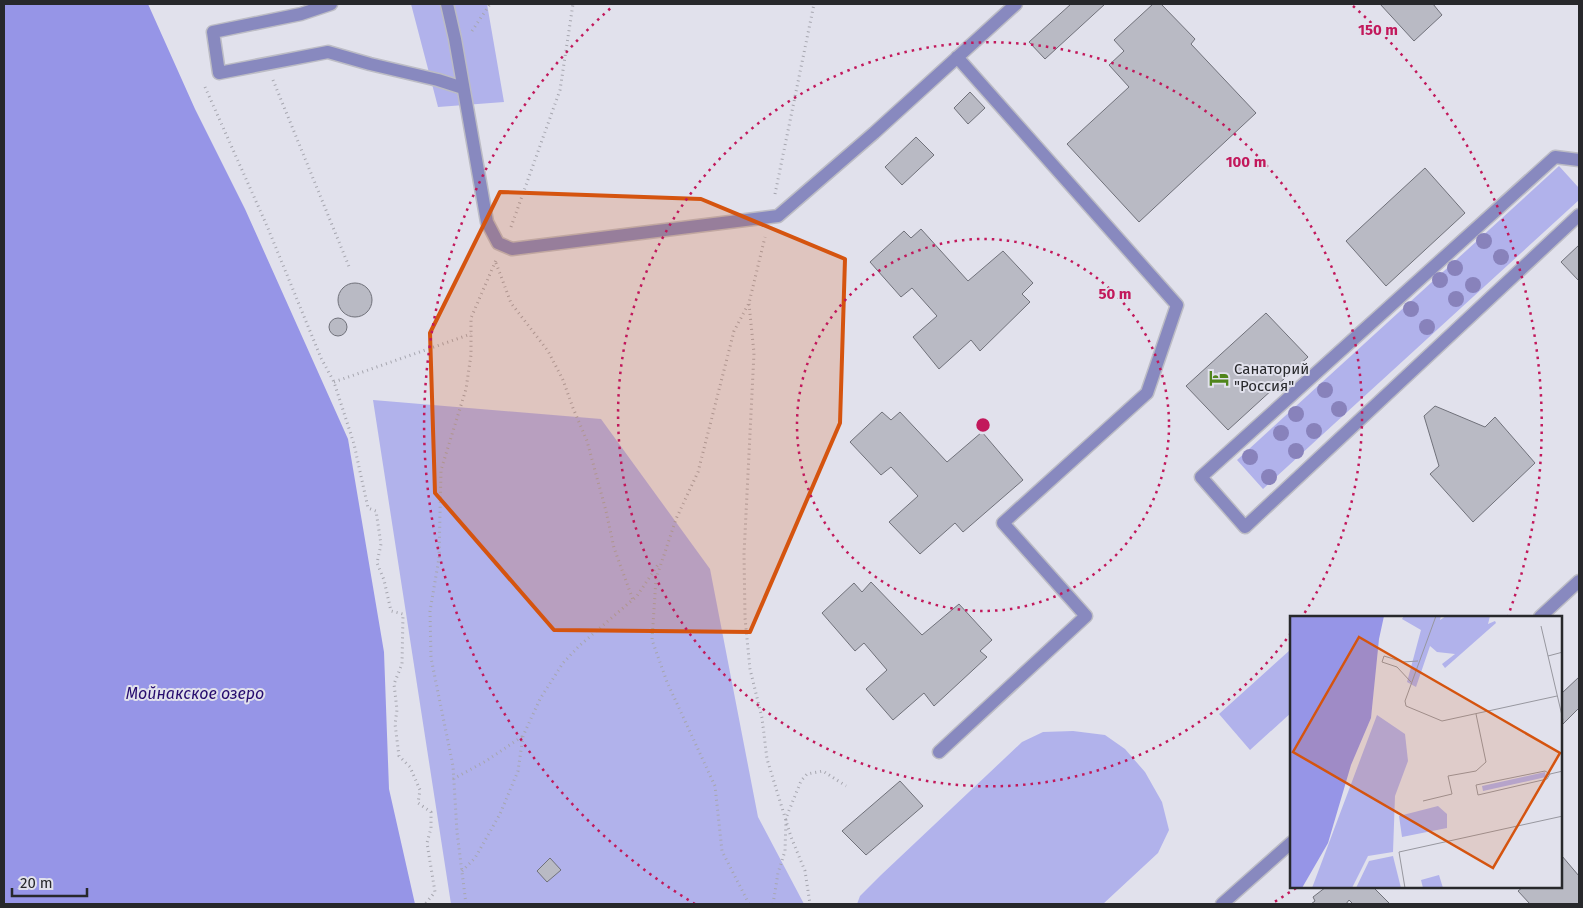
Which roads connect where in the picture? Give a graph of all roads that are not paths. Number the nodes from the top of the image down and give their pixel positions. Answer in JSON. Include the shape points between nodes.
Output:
{"nodes":[{"id":1,"x":330,"y":4,"type":"edge"},
{"id":2,"x":447,"y":4,"type":"edge"},
{"id":3,"x":1016,"y":4,"type":"edge"},
{"id":4,"x":957,"y":57,"type":"junction"},
{"id":5,"x":464,"y":88,"type":"junction"},
{"id":6,"x":1579,"y":160,"type":"edge"},
{"id":7,"x":1579,"y":215,"type":"edge"},
{"id":8,"x":1579,"y":581,"type":"edge"},
{"id":9,"x":1541,"y":616,"type":"edge"},
{"id":10,"x":939,"y":752,"type":"dead end"},
{"id":11,"x":1290,"y":844,"type":"edge"},
{"id":12,"x":1222,"y":904,"type":"edge"}],
"edges":[{"from":1,"to":5,"type":"street","via":[[301,14],[213,32],[219,73],[328,52]]},
{"from":2,"to":5,"type":"street"},
{"from":3,"to":4,"type":"street"},
{"from":4,"to":5,"type":"street","via":[[778,216],[512,249],[498,243],[487,222]]},
{"from":4,"to":10,"type":"street","via":[[1177,306],[1147,393],[1003,523],[1086,616]]},
{"from":6,"to":7,"type":"street","via":[[1555,158],[1201,477],[1245,527]]},
{"from":8,"to":9,"type":"street"},
{"from":11,"to":12,"type":"street"}]}
